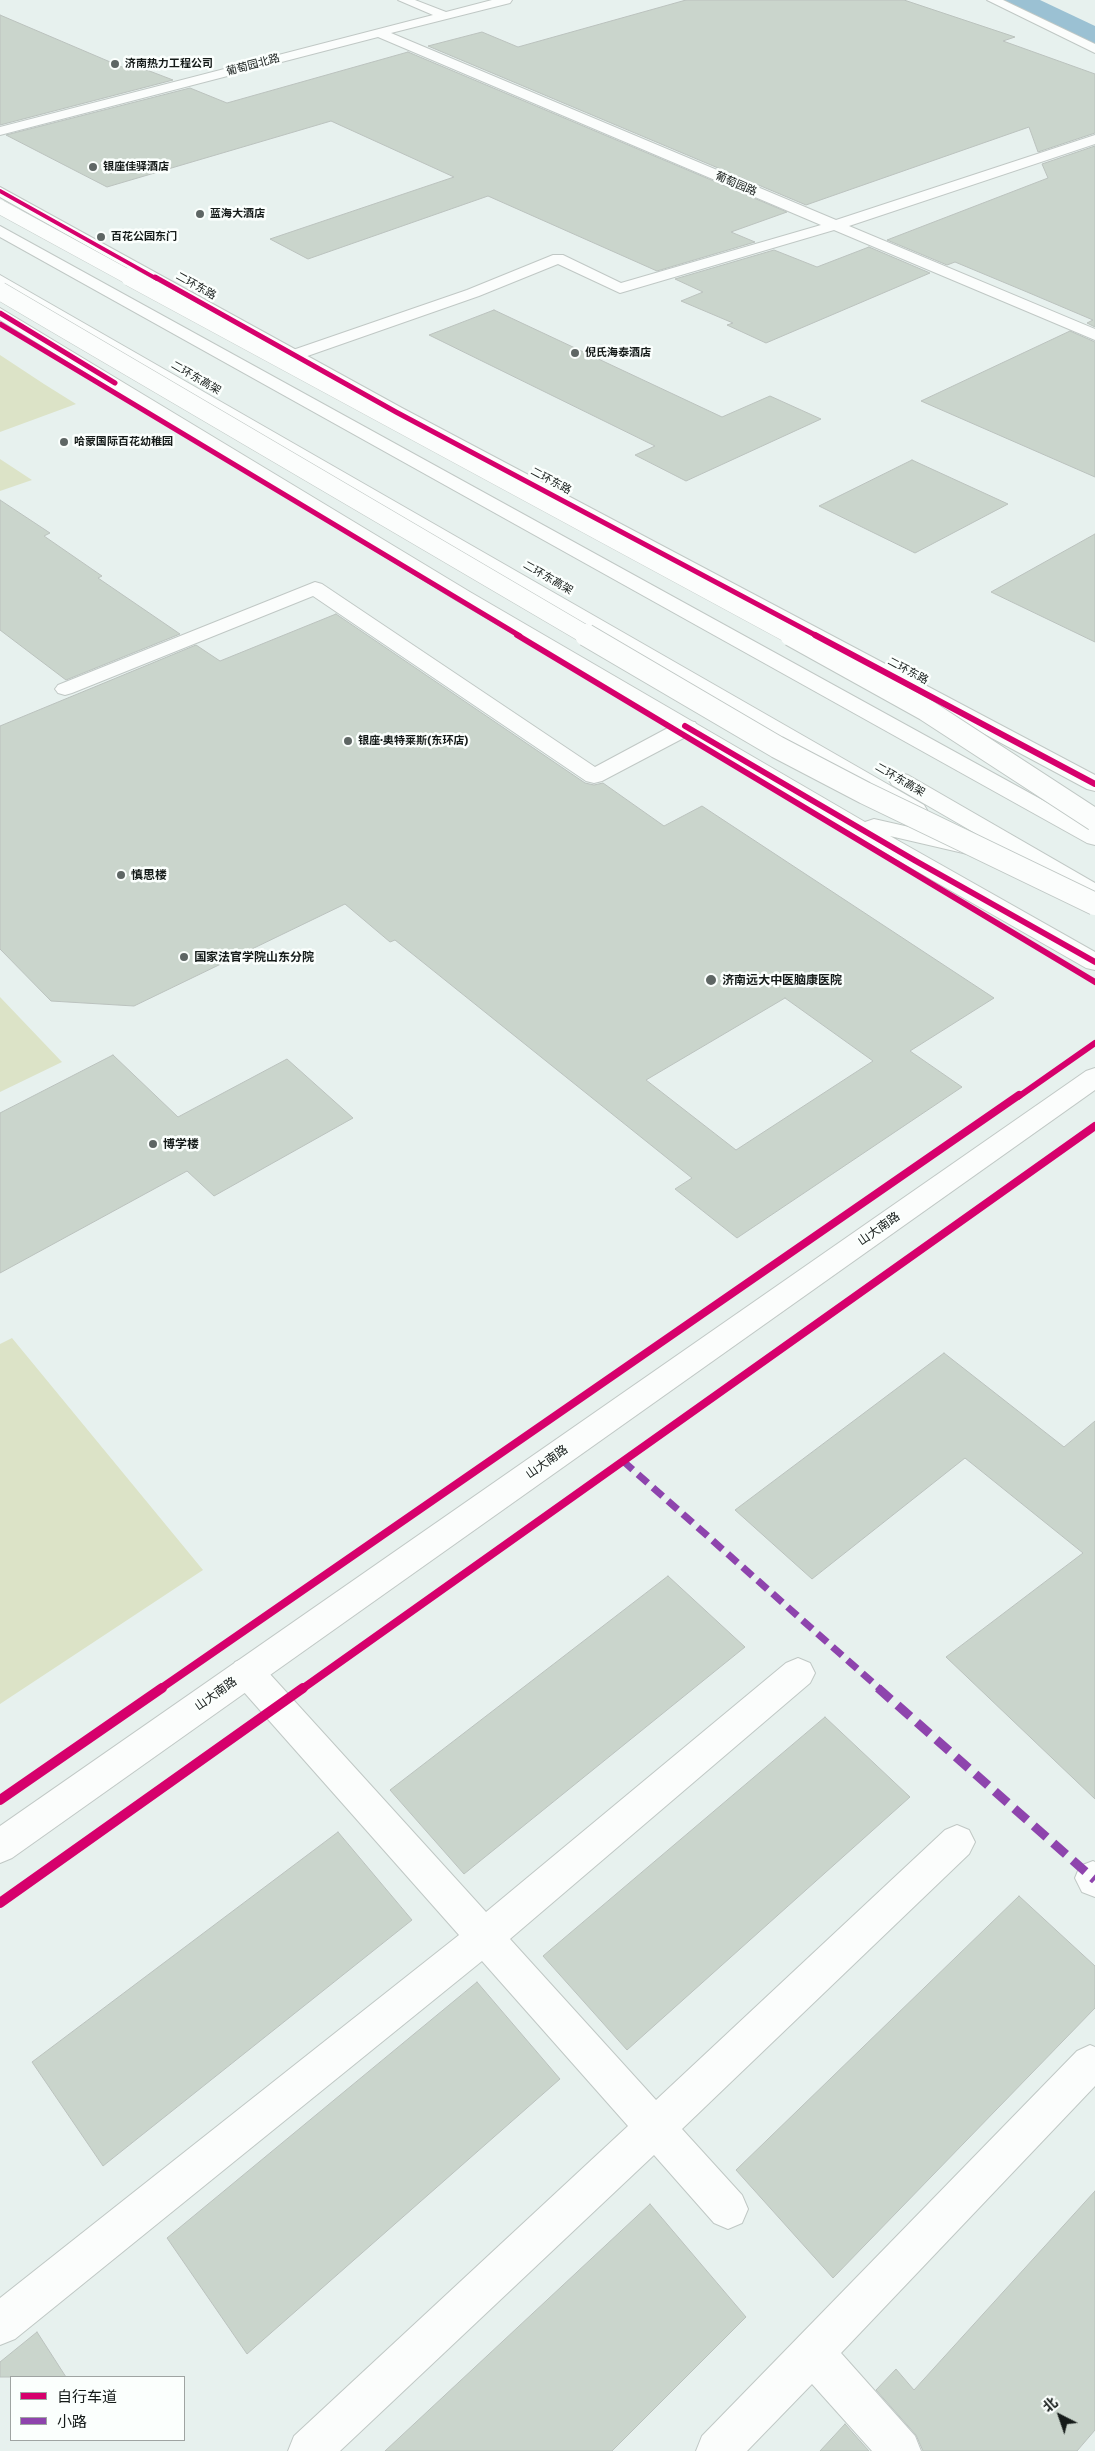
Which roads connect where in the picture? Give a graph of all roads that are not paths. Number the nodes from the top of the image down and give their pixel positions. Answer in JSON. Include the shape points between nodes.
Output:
{"nodes":[{"id":1,"x":404,"y":0,"type":"edge"},
{"id":2,"x":506,"y":0,"type":"edge"},
{"id":3,"x":993,"y":0,"type":"edge"},
{"id":4,"x":443,"y":15,"type":"junction"},
{"id":5,"x":377,"y":32,"type":"junction"},
{"id":6,"x":1095,"y":49,"type":"edge"},
{"id":7,"x":0,"y":131,"type":"edge"},
{"id":8,"x":1095,"y":140,"type":"edge"},
{"id":9,"x":0,"y":190,"type":"edge"},
{"id":10,"x":0,"y":207,"type":"edge"},
{"id":11,"x":0,"y":221,"type":"edge"},
{"id":12,"x":835,"y":225,"type":"junction"},
{"id":13,"x":0,"y":231,"type":"edge"},
{"id":14,"x":0,"y":266,"type":"edge"},
{"id":15,"x":0,"y":280,"type":"edge"},
{"id":16,"x":0,"y":291,"type":"edge"},
{"id":17,"x":0,"y":312,"type":"edge"},
{"id":18,"x":1095,"y":335,"type":"edge"},
{"id":19,"x":296,"y":355,"type":"junction"},
{"id":20,"x":718,"y":583,"type":"junction"},
{"id":21,"x":753,"y":638,"type":"junction"},
{"id":22,"x":65,"y":689,"type":"dead end"},
{"id":23,"x":687,"y":727,"type":"junction"},
{"id":24,"x":946,"y":745,"type":"junction"},
{"id":25,"x":1088,"y":779,"type":"edge"},
{"id":26,"x":884,"y":789,"type":"junction"},
{"id":27,"x":900,"y":810,"type":"junction"},
{"id":28,"x":846,"y":820,"type":"junction"},
{"id":29,"x":1095,"y":820,"type":"edge"},
{"id":30,"x":1095,"y":826,"type":"edge"},
{"id":31,"x":923,"y":838,"type":"junction"},
{"id":32,"x":1095,"y":838,"type":"edge"},
{"id":33,"x":982,"y":850,"type":"junction"},
{"id":34,"x":962,"y":887,"type":"junction"},
{"id":35,"x":1095,"y":893,"type":"edge"},
{"id":36,"x":1095,"y":904,"type":"edge"},
{"id":37,"x":1095,"y":912,"type":"edge"},
{"id":38,"x":1095,"y":962,"type":"edge"},
{"id":39,"x":1095,"y":1077,"type":"edge"},
{"id":40,"x":247,"y":1672,"type":"junction"},
{"id":41,"x":798,"y":1672,"type":"dead end"},
{"id":42,"x":957,"y":1842,"type":"dead end"},
{"id":43,"x":0,"y":1846,"type":"edge"},
{"id":44,"x":484,"y":1937,"type":"junction"},
{"id":45,"x":1090,"y":2064,"type":"dead end"},
{"id":46,"x":655,"y":2128,"type":"junction"},
{"id":47,"x":728,"y":2209,"type":"dead end"},
{"id":48,"x":0,"y":2324,"type":"edge"},
{"id":49,"x":813,"y":2352,"type":"junction"},
{"id":50,"x":309,"y":2451,"type":"edge"},
{"id":51,"x":717,"y":2451,"type":"edge"},
{"id":52,"x":900,"y":2451,"type":"edge"}],
"edges":[{"from":1,"to":4,"type":"main road"},
{"from":2,"to":4,"type":"main road","name":"葡萄园北路"},
{"from":3,"to":6,"type":"main road"},
{"from":4,"to":5,"type":"main road","name":"葡萄园北路"},
{"from":5,"to":7,"type":"main road","name":"葡萄园北路"},
{"from":5,"to":12,"type":"main road","name":"葡萄园路"},
{"from":8,"to":12,"type":"main road"},
{"from":9,"to":19,"type":"main road","name":"二环东路"},
{"from":10,"to":29,"type":"main road","bridge":true,"via":[[862,674],[926,710]]},
{"from":11,"to":21,"type":"main road","name":"二环东路"},
{"from":12,"to":18,"type":"main road","name":"葡萄园路"},
{"from":12,"to":19,"type":"main road","via":[[620,288],[558,258],[473,293]]},
{"from":13,"to":32,"type":"main road"},
{"from":14,"to":35,"type":"main road","name":"二环东高架"},
{"from":15,"to":26,"type":"main road"},
{"from":16,"to":27,"type":"main road","bridge":true,"via":[[777,747]]},
{"from":17,"to":23,"type":"main road","via":[[455,591]]},
{"from":19,"to":20,"type":"main road","name":"二环东路","via":[[396,412]]},
{"from":20,"to":21,"type":"main road","name":"二环东路"},
{"from":20,"to":25,"type":"main road","name":"二环东路"},
{"from":21,"to":24,"type":"main road","name":"二环东路"},
{"from":22,"to":23,"type":"main road","via":[[315,588],[594,776]]},
{"from":23,"to":28,"type":"main road"},
{"from":24,"to":25,"type":"main road","name":"二环东路"},
{"from":24,"to":30,"type":"main road","name":"二环东路"},
{"from":26,"to":27,"type":"main road"},
{"from":26,"to":33,"type":"main road"},
{"from":27,"to":31,"type":"main road"},
{"from":27,"to":36,"type":"main road","bridge":true},
{"from":28,"to":31,"type":"main road"},
{"from":28,"to":34,"type":"main road"},
{"from":31,"to":33,"type":"main road"},
{"from":31,"to":34,"type":"main road"},
{"from":33,"to":37,"type":"main road"},
{"from":34,"to":38,"type":"main road"},
{"from":39,"to":40,"type":"main road","name":"山大南路"},
{"from":40,"to":43,"type":"main road","name":"山大南路"},
{"from":40,"to":44,"type":"main road"},
{"from":41,"to":44,"type":"main road"},
{"from":42,"to":46,"type":"main road"},
{"from":44,"to":46,"type":"main road"},
{"from":44,"to":48,"type":"main road"},
{"from":45,"to":49,"type":"main road"},
{"from":46,"to":47,"type":"main road"},
{"from":46,"to":50,"type":"main road"},
{"from":49,"to":51,"type":"main road"},
{"from":49,"to":52,"type":"main road"}]}
